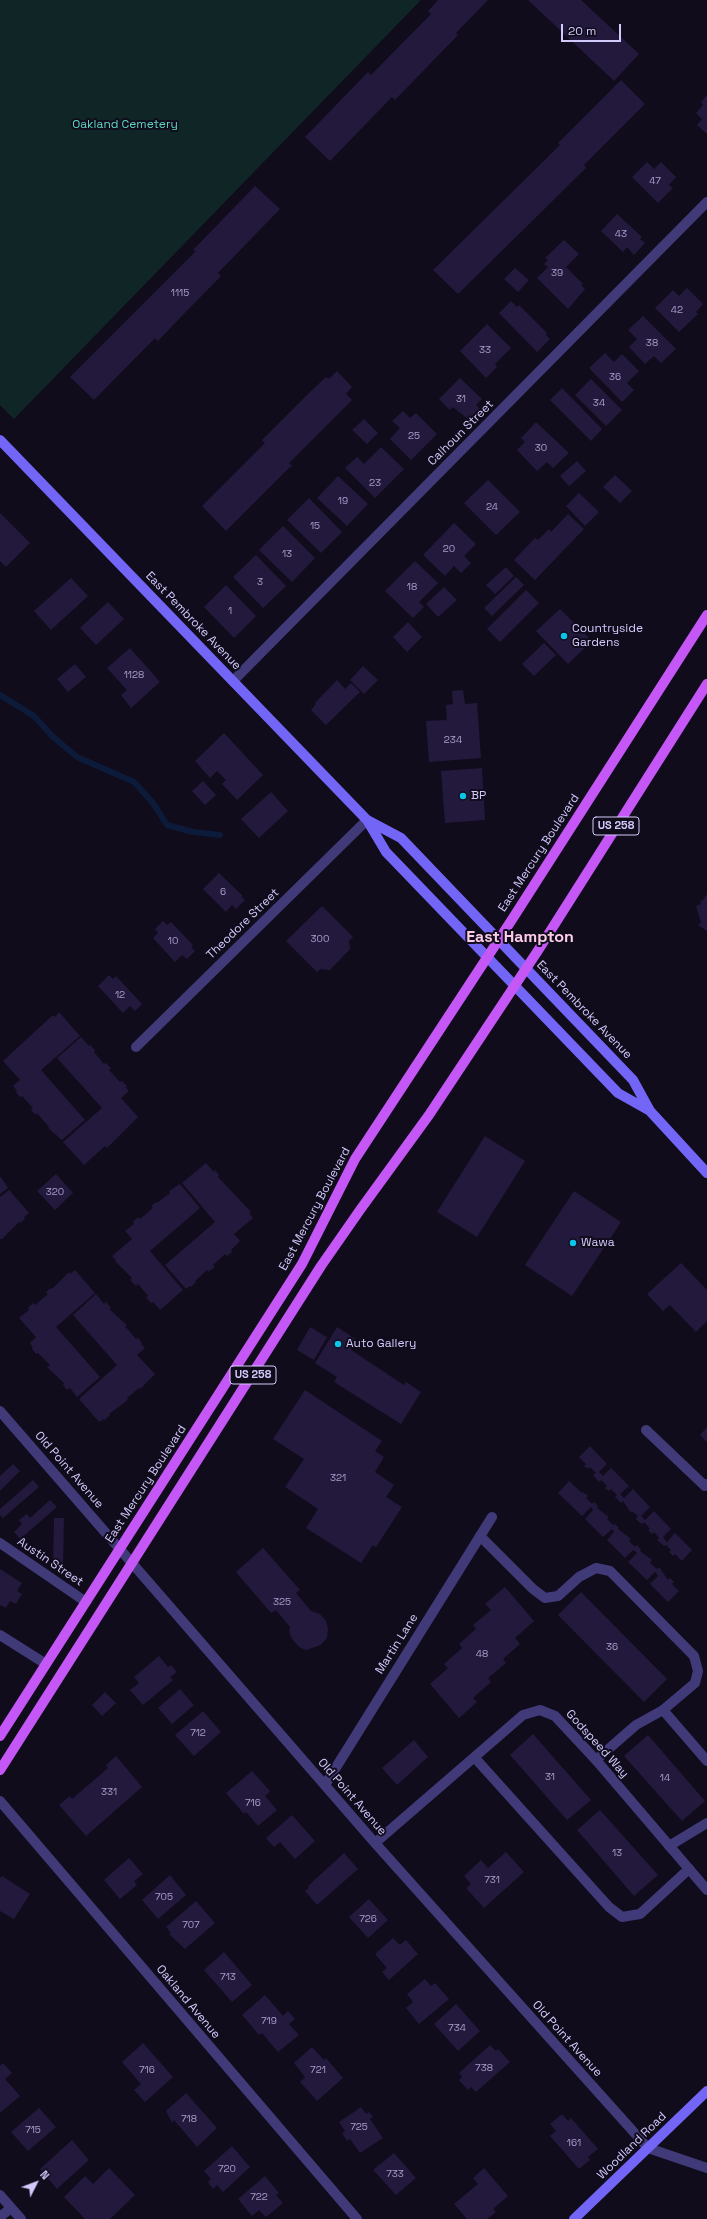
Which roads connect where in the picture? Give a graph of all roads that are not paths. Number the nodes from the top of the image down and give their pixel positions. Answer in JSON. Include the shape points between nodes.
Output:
{"nodes":[{"id":1,"x":707,"y":202,"type":"edge"},
{"id":2,"x":0,"y":440,"type":"edge"},
{"id":3,"x":707,"y":615,"type":"edge"},
{"id":4,"x":233,"y":681,"type":"junction"},
{"id":5,"x":707,"y":684,"type":"edge"},
{"id":6,"x":367,"y":820,"type":"junction"},
{"id":7,"x":498,"y":940,"type":"junction"},
{"id":8,"x":487,"y":956,"type":"junction"},
{"id":9,"x":526,"y":968,"type":"junction"},
{"id":10,"x":515,"y":985,"type":"junction"},
{"id":11,"x":136,"y":1047,"type":"dead end"},
{"id":12,"x":650,"y":1111,"type":"junction"},
{"id":13,"x":707,"y":1173,"type":"edge"},
{"id":14,"x":0,"y":1411,"type":"edge"},
{"id":15,"x":646,"y":1430,"type":"dead end"},
{"id":16,"x":707,"y":1484,"type":"edge"},
{"id":17,"x":492,"y":1517,"type":"dead end"},
{"id":18,"x":480,"y":1536,"type":"junction"},
{"id":19,"x":0,"y":1543,"type":"edge"},
{"id":20,"x":120,"y":1549,"type":"junction"},
{"id":21,"x":132,"y":1563,"type":"junction"},
{"id":22,"x":86,"y":1602,"type":"junction"},
{"id":23,"x":0,"y":1635,"type":"edge"},
{"id":24,"x":46,"y":1664,"type":"junction"},
{"id":25,"x":663,"y":1710,"type":"junction"},
{"id":26,"x":0,"y":1736,"type":"edge"},
{"id":27,"x":475,"y":1758,"type":"junction"},
{"id":28,"x":596,"y":1760,"type":"junction"},
{"id":29,"x":707,"y":1761,"type":"edge"},
{"id":30,"x":0,"y":1770,"type":"edge"},
{"id":31,"x":325,"y":1785,"type":"junction"},
{"id":32,"x":0,"y":1801,"type":"edge"},
{"id":33,"x":707,"y":1823,"type":"edge"},
{"id":34,"x":375,"y":1843,"type":"junction"},
{"id":35,"x":669,"y":1846,"type":"junction"},
{"id":36,"x":689,"y":1869,"type":"junction"},
{"id":37,"x":707,"y":1890,"type":"edge"},
{"id":38,"x":707,"y":2091,"type":"edge"},
{"id":39,"x":648,"y":2148,"type":"junction"},
{"id":40,"x":707,"y":2168,"type":"edge"},
{"id":41,"x":0,"y":2195,"type":"edge"},
{"id":42,"x":11,"y":2208,"type":"junction"},
{"id":43,"x":0,"y":2217,"type":"edge"},
{"id":44,"x":21,"y":2219,"type":"edge"},
{"id":45,"x":357,"y":2219,"type":"edge"},
{"id":46,"x":574,"y":2219,"type":"edge"}],
"edges":[{"from":1,"to":4,"type":"street","name":"Calhoun Street"},
{"from":2,"to":4,"type":"main road","name":"East Pembroke Avenue"},
{"from":3,"to":7,"type":"main road","name":"East Mercury Boulevard","number":"US 258"},
{"from":4,"to":6,"type":"main road","name":"East Pembroke Avenue"},
{"from":5,"to":9,"type":"main road","number":"US 258"},
{"from":6,"to":7,"type":"main road","name":"East Pembroke Avenue","via":[[401,838]]},
{"from":6,"to":8,"type":"main road","name":"East Pembroke Avenue","via":[[386,852]]},
{"from":6,"to":11,"type":"street","name":"Theodore Street"},
{"from":7,"to":8,"type":"main road","name":"East Mercury Boulevard","number":"US 258"},
{"from":7,"to":9,"type":"main road","name":"East Pembroke Avenue"},
{"from":8,"to":10,"type":"main road","name":"East Pembroke Avenue"},
{"from":8,"to":20,"type":"main road","name":"East Mercury Boulevard","number":"US 258","via":[[355,1159],[302,1264]]},
{"from":9,"to":10,"type":"main road","number":"US 258"},
{"from":9,"to":12,"type":"main road","name":"East Pembroke Avenue","via":[[633,1080]]},
{"from":10,"to":12,"type":"main road","name":"East Pembroke Avenue","via":[[618,1093]]},
{"from":10,"to":21,"type":"main road","number":"US 258","via":[[429,1115],[322,1266]]},
{"from":12,"to":13,"type":"main road","name":"East Pembroke Avenue"},
{"from":14,"to":20,"type":"street","name":"Old Point Avenue"},
{"from":15,"to":16,"type":"street","via":[[705,1486]]},
{"from":17,"to":18,"type":"street","name":"Martin Lane"},
{"from":18,"to":25,"type":"street","via":[[532,1589],[545,1598],[558,1596],[579,1577],[596,1568],[610,1571],[694,1656],[698,1671],[695,1683]]},
{"from":18,"to":31,"type":"street","name":"Martin Lane"},
{"from":19,"to":22,"type":"street","name":"Austin Street"},
{"from":20,"to":21,"type":"street","name":"Old Point Avenue"},
{"from":20,"to":22,"type":"main road","name":"East Mercury Boulevard","number":"US 258"},
{"from":21,"to":30,"type":"main road","number":"US 258"},
{"from":21,"to":31,"type":"street","name":"Old Point Avenue"},
{"from":22,"to":24,"type":"main road","name":"East Mercury Boulevard","number":"US 258"},
{"from":23,"to":24,"type":"street"},
{"from":24,"to":26,"type":"main road","name":"East Mercury Boulevard","number":"US 258"},
{"from":25,"to":28,"type":"street","via":[[636,1724]]},
{"from":25,"to":29,"type":"street"},
{"from":27,"to":28,"type":"street","name":"Godspeed Way","via":[[523,1716],[540,1710],[555,1716]]},
{"from":27,"to":34,"type":"street","name":"Godspeed Way"},
{"from":27,"to":36,"type":"street","via":[[609,1907],[622,1917],[640,1914]]},
{"from":28,"to":35,"type":"street","name":"Godspeed Way"},
{"from":31,"to":34,"type":"street","name":"Old Point Avenue"},
{"from":32,"to":45,"type":"street","name":"Oakland Avenue"},
{"from":33,"to":35,"type":"street"},
{"from":34,"to":39,"type":"street","name":"Old Point Avenue"},
{"from":35,"to":36,"type":"street","name":"Godspeed Way"},
{"from":36,"to":37,"type":"street","name":"Godspeed Way"},
{"from":38,"to":39,"type":"main road","name":"Woodland Road"},
{"from":39,"to":40,"type":"street","name":"Old Point Avenue"},
{"from":39,"to":46,"type":"main road","name":"Woodland Road"},
{"from":41,"to":42,"type":"street"},
{"from":42,"to":43,"type":"street"},
{"from":42,"to":44,"type":"street"}]}
